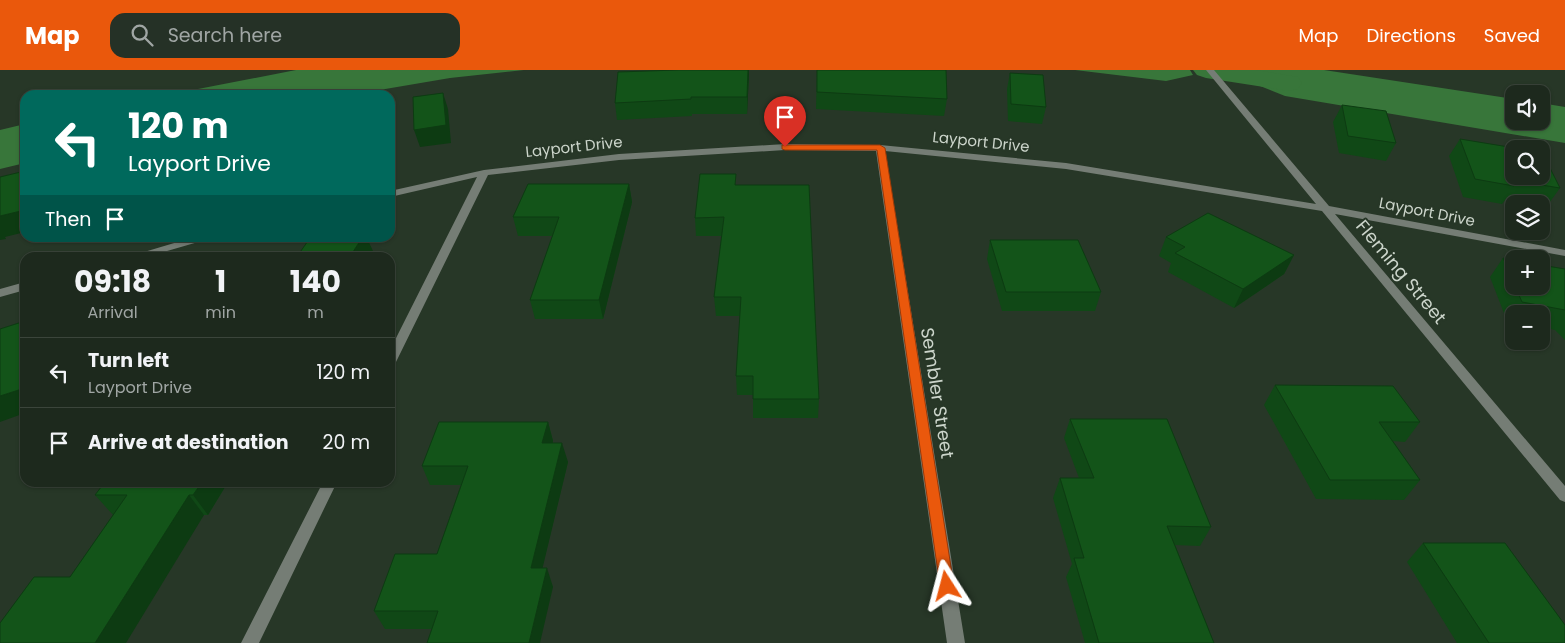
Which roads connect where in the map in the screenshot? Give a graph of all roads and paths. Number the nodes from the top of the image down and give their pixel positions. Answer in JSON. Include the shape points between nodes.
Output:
{"nodes":[{"id":1,"x":1213,"y":73,"type":"edge"},
{"id":2,"x":880,"y":148,"type":"junction"},
{"id":3,"x":484,"y":173,"type":"junction"},
{"id":4,"x":395,"y":193,"type":"edge"},
{"id":5,"x":1325,"y":209,"type":"junction"},
{"id":6,"x":187,"y":242,"type":"edge"},
{"id":7,"x":151,"y":252,"type":"edge"},
{"id":8,"x":1565,"y":253,"type":"edge"},
{"id":9,"x":20,"y":287,"type":"edge"},
{"id":10,"x":0,"y":293,"type":"edge"},
{"id":11,"x":395,"y":352,"type":"edge"},
{"id":12,"x":328,"y":487,"type":"edge"},
{"id":13,"x":1565,"y":496,"type":"edge"},
{"id":14,"x":250,"y":643,"type":"edge"},
{"id":15,"x":956,"y":643,"type":"edge"}],
"edges":[{"from":1,"to":5,"type":"street","name":"Fleming Street"},
{"from":2,"to":3,"type":"street","name":"Layport Drive","via":[[785,147],[629,156]]},
{"from":2,"to":5,"type":"street","name":"Layport Drive","via":[[1066,166]]},
{"from":2,"to":15,"type":"street","name":"Sembler Street"},
{"from":3,"to":4,"type":"street","name":"Layport Drive"},
{"from":3,"to":11,"type":"street"},
{"from":5,"to":8,"type":"street","name":"Layport Drive"},
{"from":5,"to":13,"type":"street","name":"Fleming Street"},
{"from":6,"to":7,"type":"street"},
{"from":9,"to":10,"type":"street"},
{"from":12,"to":14,"type":"street"}]}
